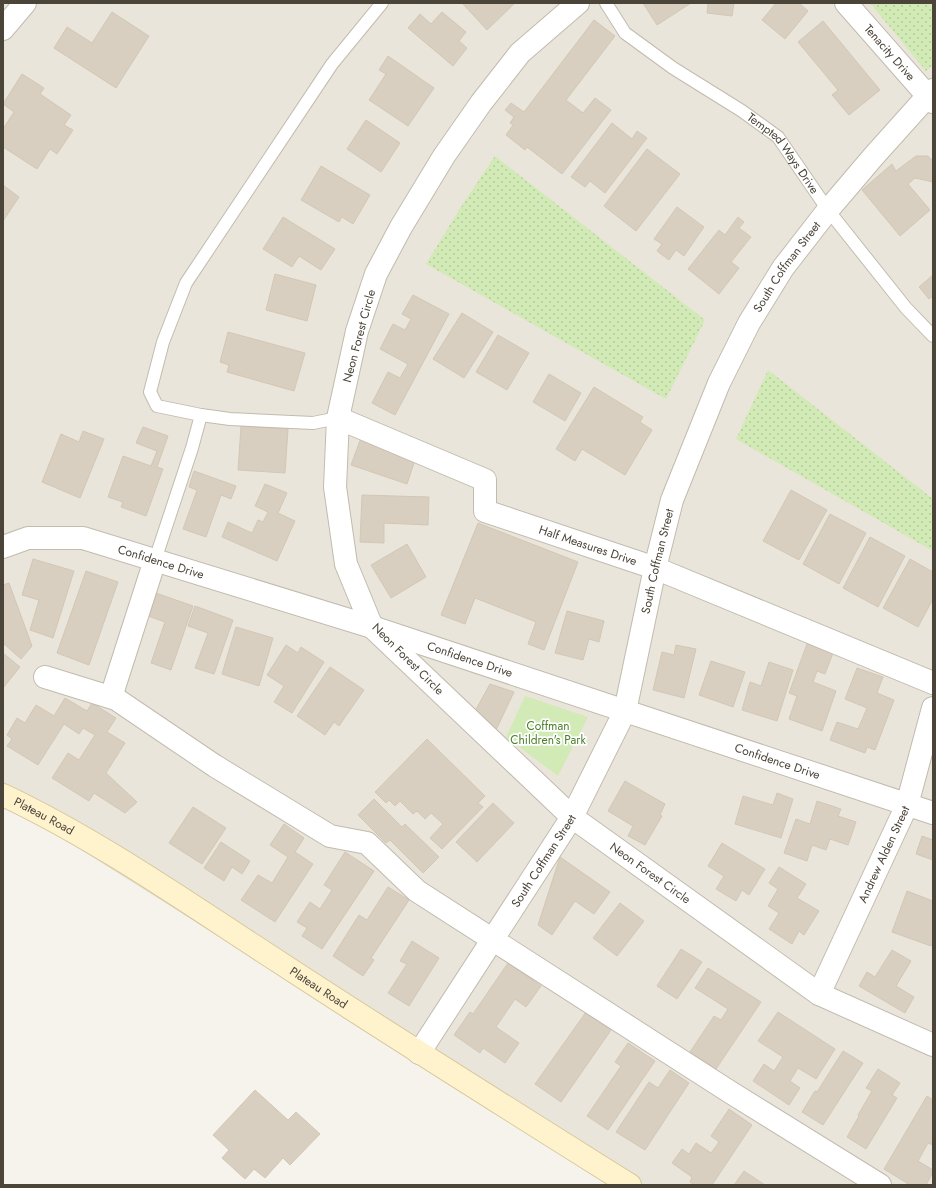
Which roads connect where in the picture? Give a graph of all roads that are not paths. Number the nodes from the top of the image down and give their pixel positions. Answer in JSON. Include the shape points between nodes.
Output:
{"nodes":[{"id":1,"x":25,"y":3,"type":"edge"},
{"id":2,"x":382,"y":3,"type":"edge"},
{"id":3,"x":578,"y":3,"type":"edge"},
{"id":4,"x":606,"y":3,"type":"edge"},
{"id":5,"x":846,"y":3,"type":"edge"},
{"id":6,"x":3,"y":29,"type":"edge"},
{"id":7,"x":931,"y":96,"type":"edge"},
{"id":8,"x":828,"y":210,"type":"junction"},
{"id":9,"x":933,"y":336,"type":"edge"},
{"id":10,"x":201,"y":415,"type":"junction"},
{"id":11,"x":338,"y":418,"type":"junction"},
{"id":12,"x":3,"y":547,"type":"edge"},
{"id":13,"x":155,"y":560,"type":"junction"},
{"id":14,"x":656,"y":568,"type":"junction"},
{"id":15,"x":372,"y":627,"type":"junction"},
{"id":16,"x":45,"y":677,"type":"dead end"},
{"id":17,"x":933,"y":683,"type":"edge"},
{"id":18,"x":111,"y":698,"type":"junction"},
{"id":19,"x":933,"y":708,"type":"edge"},
{"id":20,"x":625,"y":711,"type":"junction"},
{"id":21,"x":4,"y":795,"type":"edge"},
{"id":22,"x":907,"y":805,"type":"junction"},
{"id":23,"x":933,"y":813,"type":"edge"},
{"id":24,"x":572,"y":817,"type":"junction"},
{"id":25,"x":493,"y":940,"type":"junction"},
{"id":26,"x":819,"y":994,"type":"junction"},
{"id":27,"x":933,"y":1045,"type":"edge"},
{"id":28,"x":419,"y":1053,"type":"junction"},
{"id":29,"x":630,"y":1185,"type":"edge"},
{"id":30,"x":880,"y":1185,"type":"edge"}],
"edges":[{"from":1,"to":6,"type":"street"},
{"from":2,"to":10,"type":"lane","via":[[332,64],[186,284],[163,342],[150,392],[157,406]]},
{"from":3,"to":11,"type":"street","name":"Neon Forest Circle","via":[[520,53],[481,102],[401,227],[376,274],[357,331]]},
{"from":4,"to":8,"type":"lane","name":"Tempted Ways Drive","via":[[625,34],[778,137]]},
{"from":5,"to":7,"type":"street","name":"Tenacity Drive"},
{"from":7,"to":8,"type":"street","name":"South Coffman Street","via":[[873,157]]},
{"from":8,"to":9,"type":"lane","name":"Tempted Ways Drive","via":[[906,308]]},
{"from":8,"to":14,"type":"street","name":"South Coffman Street","via":[[783,268],[749,323],[719,383],[672,500]]},
{"from":10,"to":11,"type":"lane","via":[[313,423]]},
{"from":10,"to":13,"type":"lane"},
{"from":11,"to":14,"type":"street","name":"Half Measures Drive","via":[[485,480],[485,511]]},
{"from":11,"to":15,"type":"street","name":"Neon Forest Circle","via":[[335,487],[346,564]]},
{"from":12,"to":13,"type":"street","name":"Confidence Drive","via":[[28,538],[83,538]]},
{"from":13,"to":15,"type":"street","name":"Confidence Drive"},
{"from":13,"to":18,"type":"street"},
{"from":14,"to":17,"type":"street","name":"Half Measures Drive"},
{"from":14,"to":20,"type":"street","name":"South Coffman Street"},
{"from":15,"to":20,"type":"street","name":"Confidence Drive"},
{"from":15,"to":24,"type":"street","name":"Neon Forest Circle"},
{"from":16,"to":18,"type":"street"},
{"from":18,"to":25,"type":"street","via":[[215,766],[330,836],[367,843],[417,891]]},
{"from":19,"to":22,"type":"street","name":"Andrew Alden Street"},
{"from":20,"to":22,"type":"street","name":"Confidence Drive"},
{"from":20,"to":24,"type":"street","name":"South Coffman Street"},
{"from":21,"to":28,"type":"street","name":"Plateau Road","via":[[116,856]]},
{"from":22,"to":23,"type":"street","name":"Confidence Drive"},
{"from":22,"to":26,"type":"street","name":"Andrew Alden Street"},
{"from":24,"to":25,"type":"street","name":"South Coffman Street"},
{"from":24,"to":26,"type":"street","name":"Neon Forest Circle"},
{"from":25,"to":28,"type":"street","name":"South Coffman Street"},
{"from":25,"to":30,"type":"street"},
{"from":26,"to":27,"type":"street","name":"Neon Forest Circle"},
{"from":28,"to":29,"type":"street","name":"Plateau Road"}]}
